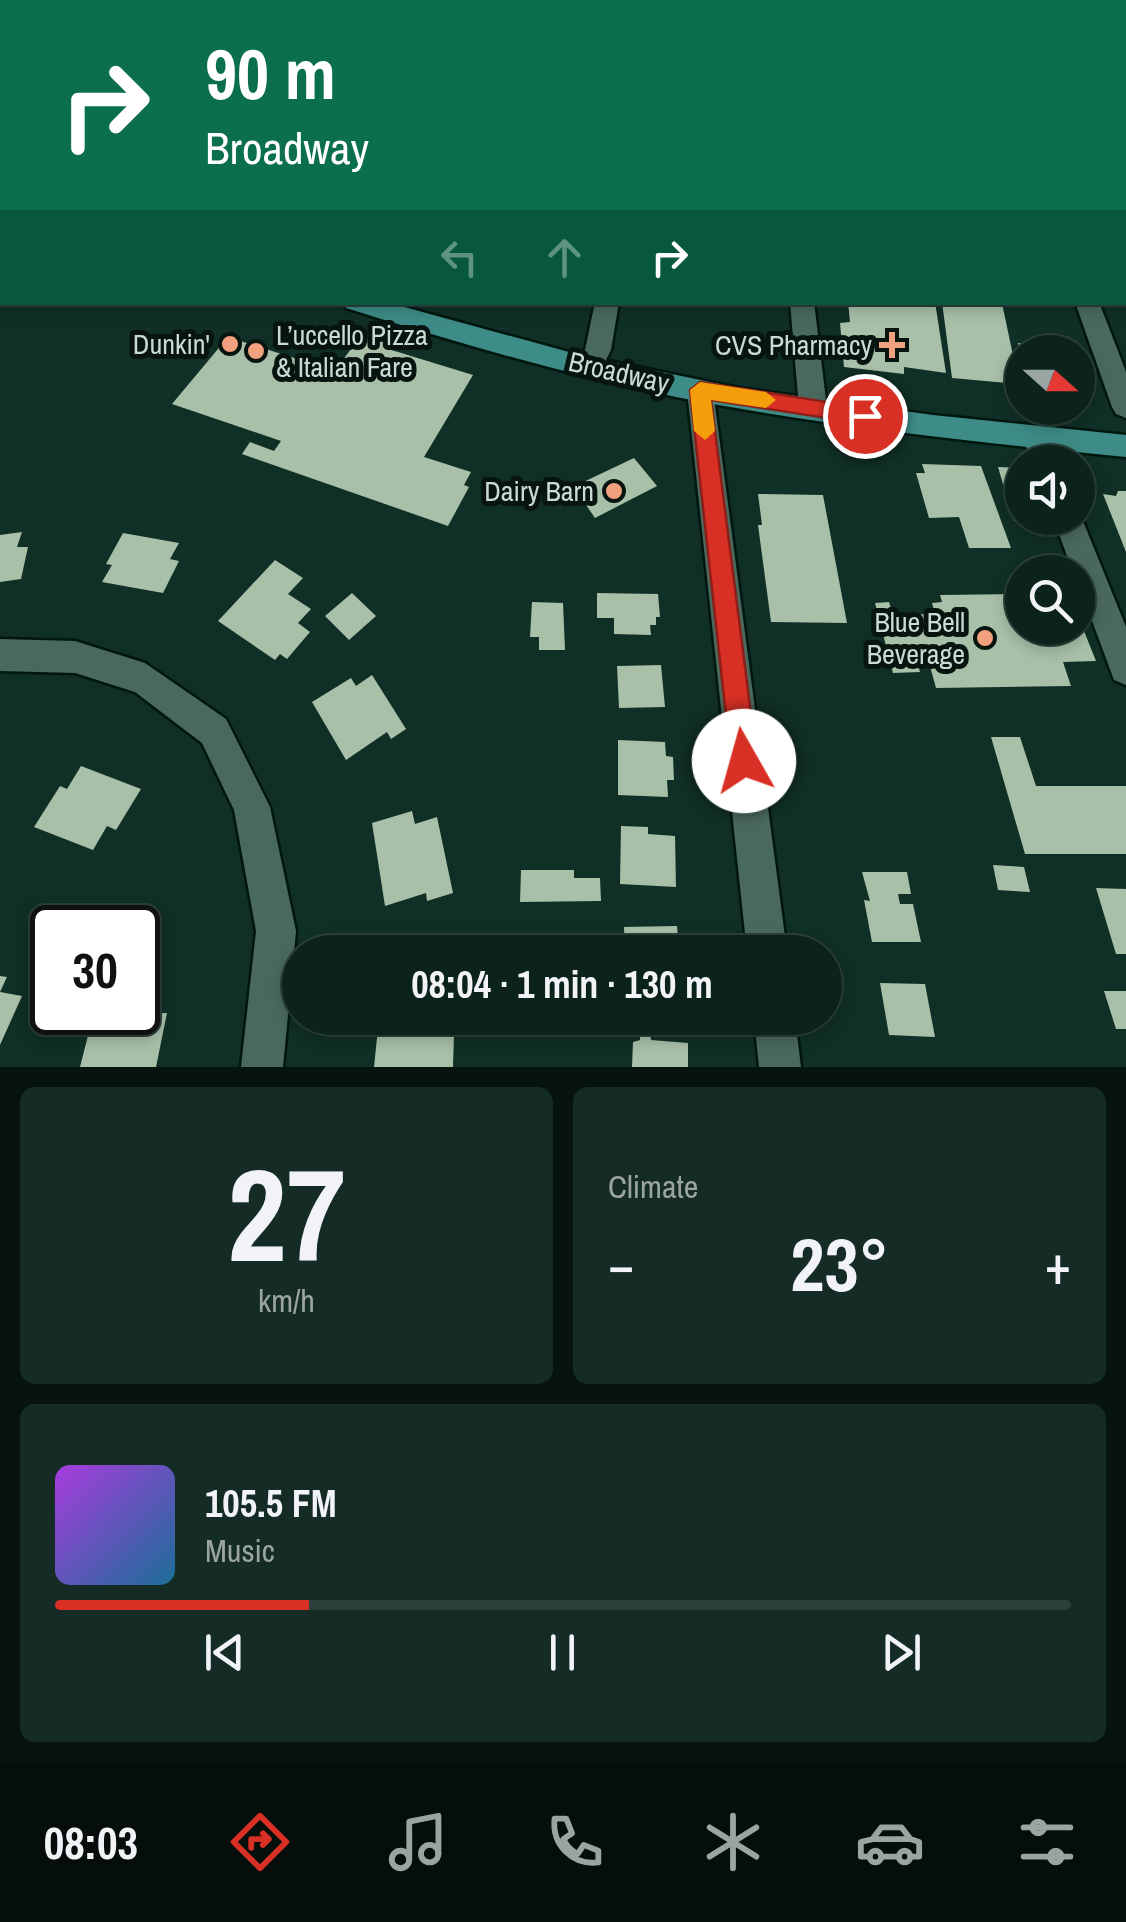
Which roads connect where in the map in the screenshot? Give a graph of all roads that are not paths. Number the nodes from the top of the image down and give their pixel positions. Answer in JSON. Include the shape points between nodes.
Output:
{"nodes":[{"id":1,"x":364,"y":305,"type":"edge"},
{"id":2,"x":606,"y":305,"type":"edge"},
{"id":3,"x":802,"y":305,"type":"edge"},
{"id":4,"x":1088,"y":305,"type":"edge"},
{"id":5,"x":590,"y":367,"type":"junction"},
{"id":6,"x":700,"y":390,"type":"junction"},
{"id":7,"x":1126,"y":407,"type":"edge"},
{"id":8,"x":812,"y":408,"type":"junction"},
{"id":9,"x":1014,"y":445,"type":"edge"},
{"id":10,"x":1126,"y":446,"type":"edge"},
{"id":11,"x":1095,"y":447,"type":"edge"},
{"id":12,"x":1075,"y":535,"type":"edge"},
{"id":13,"x":0,"y":655,"type":"edge"},
{"id":14,"x":1126,"y":669,"type":"edge"},
{"id":15,"x":765,"y":935,"type":"edge"},
{"id":16,"x":776,"y":1035,"type":"edge"},
{"id":17,"x":262,"y":1067,"type":"edge"},
{"id":18,"x":780,"y":1067,"type":"edge"}],
"edges":[{"from":1,"to":5,"type":"main road","name":"Broadway"},
{"from":2,"to":5,"type":"street"},
{"from":3,"to":8,"type":"street"},
{"from":4,"to":7,"type":"street"},
{"from":5,"to":6,"type":"main road","name":"Broadway"},
{"from":6,"to":8,"type":"main road","name":"Broadway"},
{"from":6,"to":15,"type":"street"},
{"from":8,"to":9,"type":"main road","name":"Broadway"},
{"from":10,"to":11,"type":"main road","name":"Broadway"},
{"from":12,"to":14,"type":"street"},
{"from":13,"to":17,"type":"street","via":[[75,657],[145,678],[214,731],[252,807],[276,931]]},
{"from":16,"to":18,"type":"street"}]}
